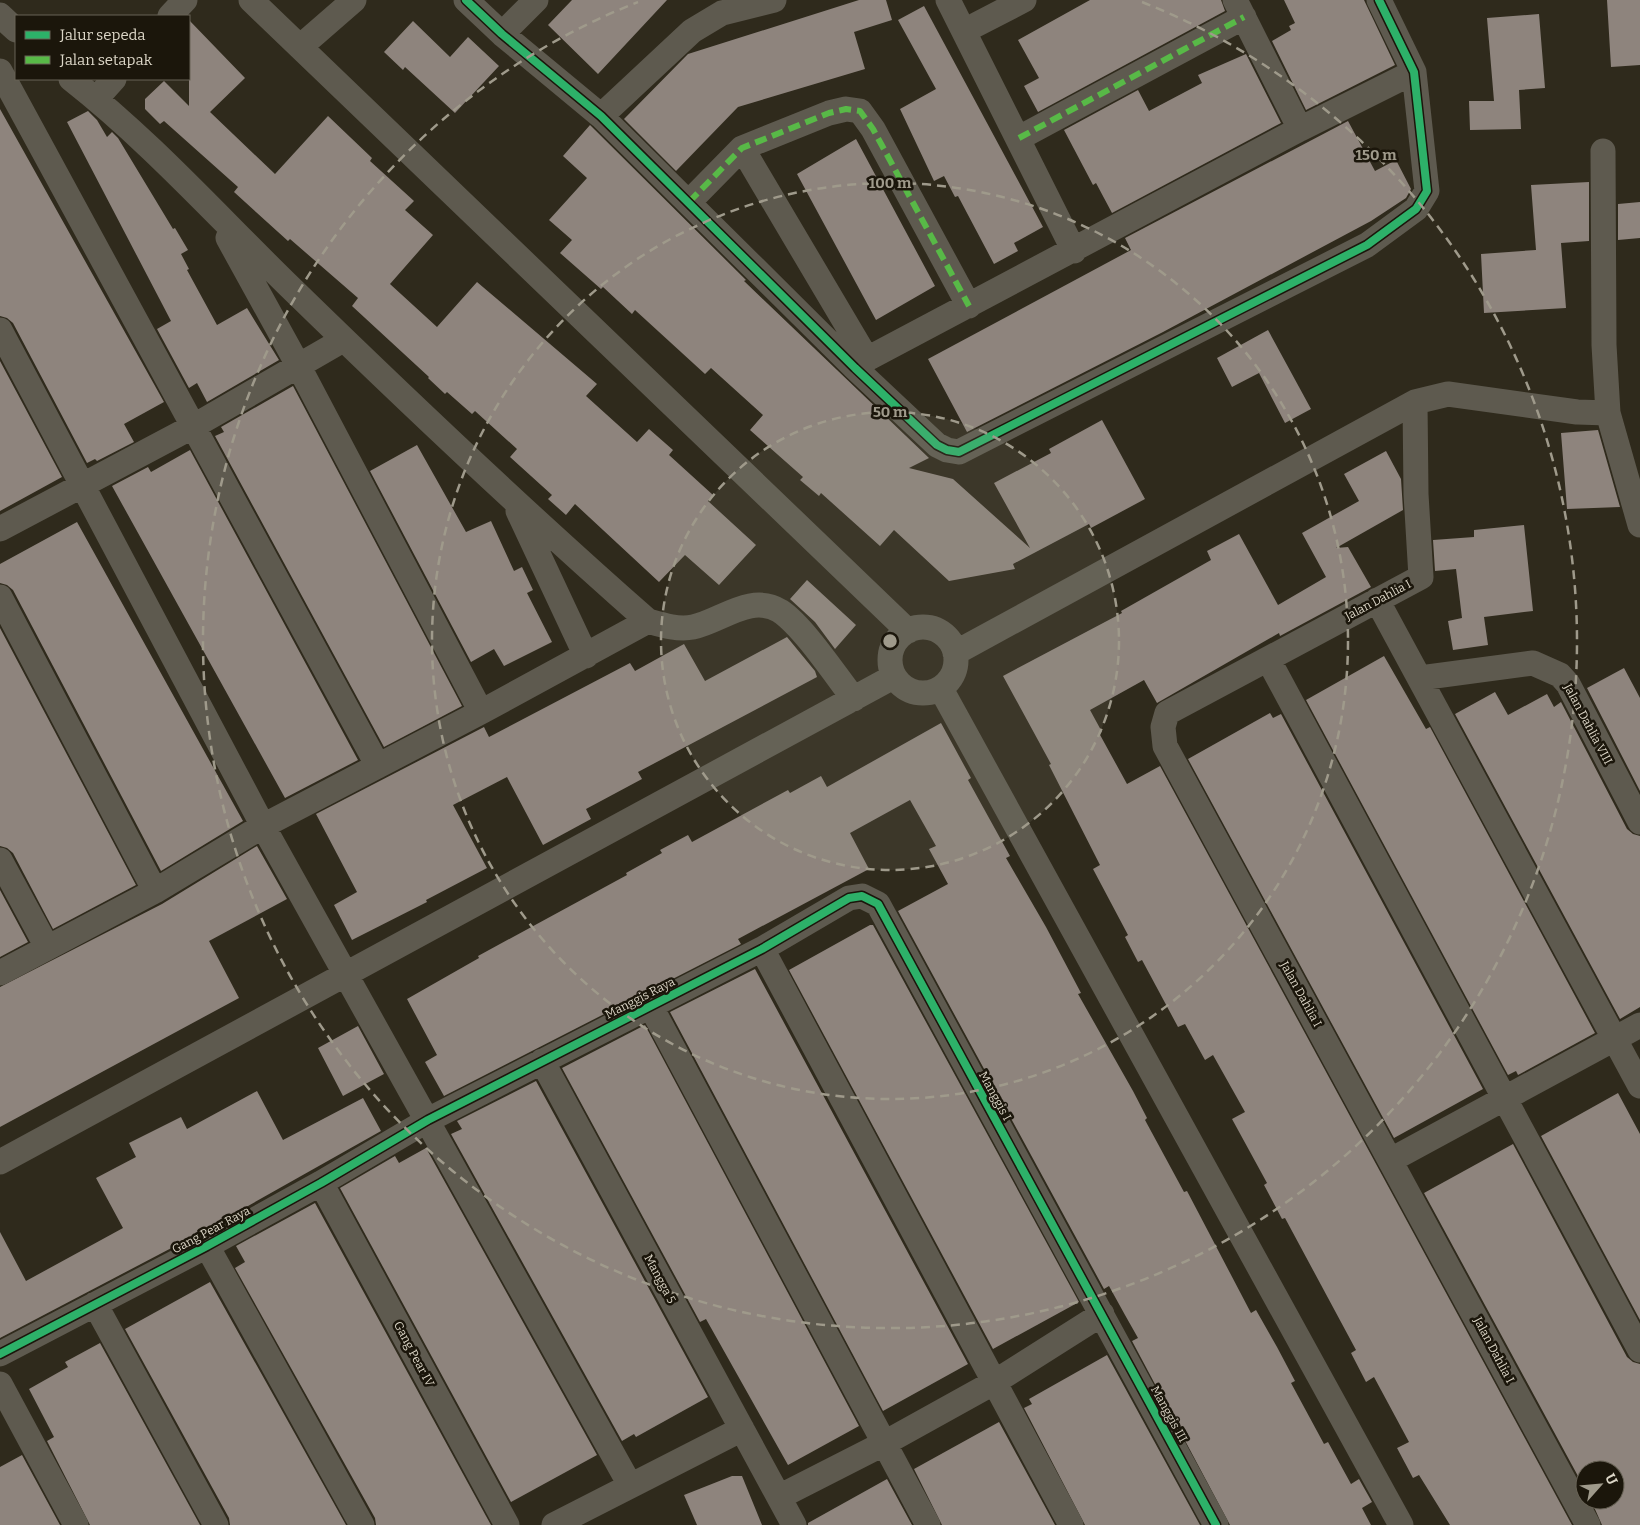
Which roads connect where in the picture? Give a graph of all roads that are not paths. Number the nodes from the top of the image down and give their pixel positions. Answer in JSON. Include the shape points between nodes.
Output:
{"nodes":[{"id":1,"x":185,"y":0,"type":"edge"},
{"id":2,"x":251,"y":0,"type":"edge"},
{"id":3,"x":354,"y":0,"type":"edge"},
{"id":4,"x":466,"y":0,"type":"edge"},
{"id":5,"x":536,"y":0,"type":"edge"},
{"id":6,"x":774,"y":0,"type":"edge"},
{"id":7,"x":948,"y":0,"type":"edge"},
{"id":8,"x":1024,"y":0,"type":"edge"},
{"id":9,"x":1379,"y":0,"type":"edge"},
{"id":10,"x":721,"y":6,"type":"edge"},
{"id":11,"x":1240,"y":9,"type":"edge"},
{"id":12,"x":0,"y":15,"type":"edge"},
{"id":13,"x":171,"y":15,"type":"edge"},
{"id":14,"x":15,"y":29,"type":"edge"},
{"id":15,"x":964,"y":31,"type":"junction"},
{"id":16,"x":502,"y":34,"type":"junction"},
{"id":17,"x":300,"y":47,"type":"junction"},
{"id":18,"x":1414,"y":72,"type":"junction"},
{"id":19,"x":72,"y":80,"type":"edge"},
{"id":20,"x":113,"y":80,"type":"edge"},
{"id":21,"x":9,"y":83,"type":"edge"},
{"id":22,"x":96,"y":99,"type":"junction"},
{"id":23,"x":601,"y":116,"type":"junction"},
{"id":24,"x":1300,"y":129,"type":"junction"},
{"id":25,"x":1019,"y":138,"type":"junction"},
{"id":26,"x":742,"y":148,"type":"junction"},
{"id":27,"x":1603,"y":151,"type":"dead end"},
{"id":28,"x":689,"y":202,"type":"junction"},
{"id":29,"x":215,"y":214,"type":"junction"},
{"id":30,"x":1074,"y":251,"type":"junction"},
{"id":31,"x":969,"y":306,"type":"junction"},
{"id":32,"x":0,"y":330,"type":"edge"},
{"id":33,"x":343,"y":340,"type":"junction"},
{"id":34,"x":861,"y":364,"type":"junction"},
{"id":35,"x":298,"y":365,"type":"junction"},
{"id":36,"x":1415,"y":402,"type":"junction"},
{"id":37,"x":1608,"y":414,"type":"junction"},
{"id":38,"x":194,"y":426,"type":"junction"},
{"id":39,"x":83,"y":484,"type":"junction"},
{"id":40,"x":513,"y":502,"type":"junction"},
{"id":41,"x":1640,"y":525,"type":"edge"},
{"id":42,"x":0,"y":530,"type":"edge"},
{"id":43,"x":0,"y":597,"type":"edge"},
{"id":44,"x":1377,"y":600,"type":"junction"},
{"id":45,"x":648,"y":621,"type":"junction"},
{"id":46,"x":908,"y":631,"type":"junction"},
{"id":47,"x":955,"y":653,"type":"junction"},
{"id":48,"x":586,"y":656,"type":"junction"},
{"id":49,"x":1268,"y":659,"type":"junction"},
{"id":50,"x":894,"y":677,"type":"junction"},
{"id":51,"x":1420,"y":678,"type":"junction"},
{"id":52,"x":941,"y":689,"type":"junction"},
{"id":53,"x":854,"y":699,"type":"junction"},
{"id":54,"x":481,"y":712,"type":"junction"},
{"id":55,"x":378,"y":766,"type":"junction"},
{"id":56,"x":1640,"y":822,"type":"edge"},
{"id":57,"x":263,"y":826,"type":"junction"},
{"id":58,"x":0,"y":860,"type":"edge"},
{"id":59,"x":155,"y":891,"type":"junction"},
{"id":60,"x":862,"y":896,"type":"joint"},
{"id":61,"x":47,"y":947,"type":"junction"},
{"id":62,"x":762,"y":949,"type":"junction"},
{"id":63,"x":0,"y":973,"type":"edge"},
{"id":64,"x":346,"y":976,"type":"junction"},
{"id":65,"x":650,"y":1005,"type":"junction"},
{"id":66,"x":1640,"y":1026,"type":"edge"},
{"id":67,"x":1614,"y":1039,"type":"junction"},
{"id":68,"x":542,"y":1061,"type":"junction"},
{"id":69,"x":1640,"y":1086,"type":"edge"},
{"id":70,"x":1504,"y":1098,"type":"junction"},
{"id":71,"x":428,"y":1120,"type":"junction"},
{"id":72,"x":1391,"y":1160,"type":"junction"},
{"id":73,"x":0,"y":1162,"type":"edge"},
{"id":74,"x":321,"y":1183,"type":"junction"},
{"id":75,"x":207,"y":1246,"type":"junction"},
{"id":76,"x":95,"y":1304,"type":"junction"},
{"id":77,"x":1102,"y":1314,"type":"junction"},
{"id":78,"x":1640,"y":1350,"type":"edge"},
{"id":79,"x":0,"y":1354,"type":"edge"},
{"id":80,"x":994,"y":1383,"type":"junction"},
{"id":81,"x":0,"y":1384,"type":"edge"},
{"id":82,"x":742,"y":1429,"type":"junction"},
{"id":83,"x":883,"y":1444,"type":"junction"},
{"id":84,"x":630,"y":1485,"type":"junction"},
{"id":85,"x":779,"y":1497,"type":"junction"},
{"id":86,"x":76,"y":1525,"type":"edge"},
{"id":87,"x":216,"y":1525,"type":"edge"},
{"id":88,"x":362,"y":1525,"type":"edge"},
{"id":89,"x":507,"y":1525,"type":"edge"},
{"id":90,"x":554,"y":1525,"type":"edge"},
{"id":91,"x":794,"y":1525,"type":"edge"},
{"id":92,"x":928,"y":1525,"type":"edge"},
{"id":93,"x":1071,"y":1525,"type":"edge"},
{"id":94,"x":1216,"y":1525,"type":"edge"},
{"id":95,"x":1401,"y":1525,"type":"edge"},
{"id":96,"x":1588,"y":1525,"type":"edge"}],
"edges":[{"from":1,"to":13,"type":"street"},
{"from":2,"to":17,"type":"street"},
{"from":3,"to":17,"type":"street"},
{"from":4,"to":16,"type":"street"},
{"from":5,"to":16,"type":"street"},
{"from":6,"to":10,"type":"street"},
{"from":7,"to":15,"type":"street"},
{"from":8,"to":15,"type":"street"},
{"from":9,"to":18,"type":"street"},
{"from":10,"to":23,"type":"street"},
{"from":11,"to":24,"type":"street"},
{"from":11,"to":25,"type":"street"},
{"from":12,"to":14,"type":"street"},
{"from":15,"to":25,"type":"street"},
{"from":16,"to":23,"type":"street"},
{"from":17,"to":46,"type":"street"},
{"from":18,"to":24,"type":"street"},
{"from":18,"to":34,"type":"street","via":[[1427,192],[1416,210],[1367,246],[959,452],[938,445]]},
{"from":19,"to":22,"type":"street"},
{"from":20,"to":22,"type":"street"},
{"from":21,"to":38,"type":"street"},
{"from":22,"to":29,"type":"street"},
{"from":23,"to":28,"type":"street"},
{"from":24,"to":30,"type":"street"},
{"from":25,"to":30,"type":"street"},
{"from":26,"to":28,"type":"street"},
{"from":26,"to":31,"type":"street","via":[[829,113],[846,108],[860,111],[873,129]]},
{"from":26,"to":34,"type":"street"},
{"from":27,"to":37,"type":"street","via":[[1604,345]]},
{"from":28,"to":34,"type":"street"},
{"from":29,"to":33,"type":"street"},
{"from":29,"to":35,"type":"street"},
{"from":30,"to":31,"type":"street"},
{"from":31,"to":34,"type":"street"},
{"from":32,"to":39,"type":"street"},
{"from":33,"to":35,"type":"street"},
{"from":33,"to":40,"type":"street"},
{"from":35,"to":38,"type":"street"},
{"from":35,"to":54,"type":"street"},
{"from":36,"to":37,"type":"street","via":[[1448,394]]},
{"from":36,"to":44,"type":"street","name":"Jalan Dahlia I","via":[[1421,576]]},
{"from":36,"to":47,"type":"street"},
{"from":37,"to":41,"type":"street"},
{"from":38,"to":39,"type":"street"},
{"from":38,"to":55,"type":"street"},
{"from":39,"to":42,"type":"street"},
{"from":39,"to":57,"type":"street"},
{"from":40,"to":45,"type":"street"},
{"from":40,"to":48,"type":"street"},
{"from":43,"to":59,"type":"street"},
{"from":44,"to":49,"type":"street","name":"Jalan Dahlia I"},
{"from":44,"to":51,"type":"street"},
{"from":45,"to":48,"type":"street"},
{"from":45,"to":53,"type":"street","via":[[666,627],[692,628],[757,604],[770,606],[794,622]]},
{"from":46,"to":47,"type":"street","via":[[926,627],[937,630],[951,642]]},
{"from":46,"to":50,"type":"street","via":[[899,637],[890,656]]},
{"from":47,"to":52,"type":"street","via":[[954,673]]},
{"from":48,"to":54,"type":"street"},
{"from":49,"to":70,"type":"street"},
{"from":49,"to":72,"type":"street","name":"Jalan Dahlia I","via":[[1167,713],[1162,727],[1165,746]]},
{"from":50,"to":52,"type":"street","via":[[906,690],[923,694]]},
{"from":50,"to":53,"type":"street"},
{"from":51,"to":56,"type":"street","name":"Jalan Dahlia VIII","via":[[1533,664],[1560,675],[1568,684]]},
{"from":51,"to":67,"type":"street"},
{"from":52,"to":95,"type":"street"},
{"from":53,"to":64,"type":"street"},
{"from":54,"to":55,"type":"street"},
{"from":55,"to":57,"type":"street"},
{"from":57,"to":59,"type":"street"},
{"from":57,"to":64,"type":"street"},
{"from":58,"to":61,"type":"street"},
{"from":59,"to":61,"type":"street"},
{"from":60,"to":62,"type":"street","name":"Manggis Raya","via":[[848,898]]},
{"from":60,"to":77,"type":"street","name":"Manggis I","via":[[878,904]]},
{"from":61,"to":63,"type":"street"},
{"from":62,"to":65,"type":"street","name":"Manggis Raya"},
{"from":62,"to":80,"type":"street"},
{"from":64,"to":71,"type":"street"},
{"from":64,"to":73,"type":"street"},
{"from":65,"to":68,"type":"street","name":"Manggis Raya"},
{"from":65,"to":83,"type":"street"},
{"from":66,"to":67,"type":"street"},
{"from":67,"to":69,"type":"street"},
{"from":67,"to":70,"type":"street"},
{"from":68,"to":71,"type":"street","name":"Manggis Raya"},
{"from":68,"to":82,"type":"street","name":"Mangga 5"},
{"from":70,"to":72,"type":"street"},
{"from":70,"to":78,"type":"street"},
{"from":71,"to":74,"type":"street","name":"Gang Pear Raya"},
{"from":71,"to":84,"type":"street"},
{"from":72,"to":96,"type":"street","name":"Jalan Dahlia I"},
{"from":74,"to":75,"type":"street","name":"Gang Pear Raya"},
{"from":74,"to":89,"type":"street","name":"Gang Pear IV"},
{"from":75,"to":76,"type":"street","name":"Gang Pear Raya"},
{"from":75,"to":88,"type":"street"},
{"from":76,"to":79,"type":"street","name":"Gang Pear Raya"},
{"from":76,"to":87,"type":"street"},
{"from":77,"to":80,"type":"street"},
{"from":77,"to":94,"type":"street","name":"Manggis III"},
{"from":80,"to":83,"type":"street"},
{"from":80,"to":93,"type":"street"},
{"from":81,"to":86,"type":"street"},
{"from":82,"to":84,"type":"street"},
{"from":82,"to":85,"type":"street","name":"Mangga 5"},
{"from":83,"to":85,"type":"street"},
{"from":83,"to":92,"type":"street"},
{"from":84,"to":90,"type":"street"},
{"from":85,"to":91,"type":"street","name":"Mangga 5"}]}
